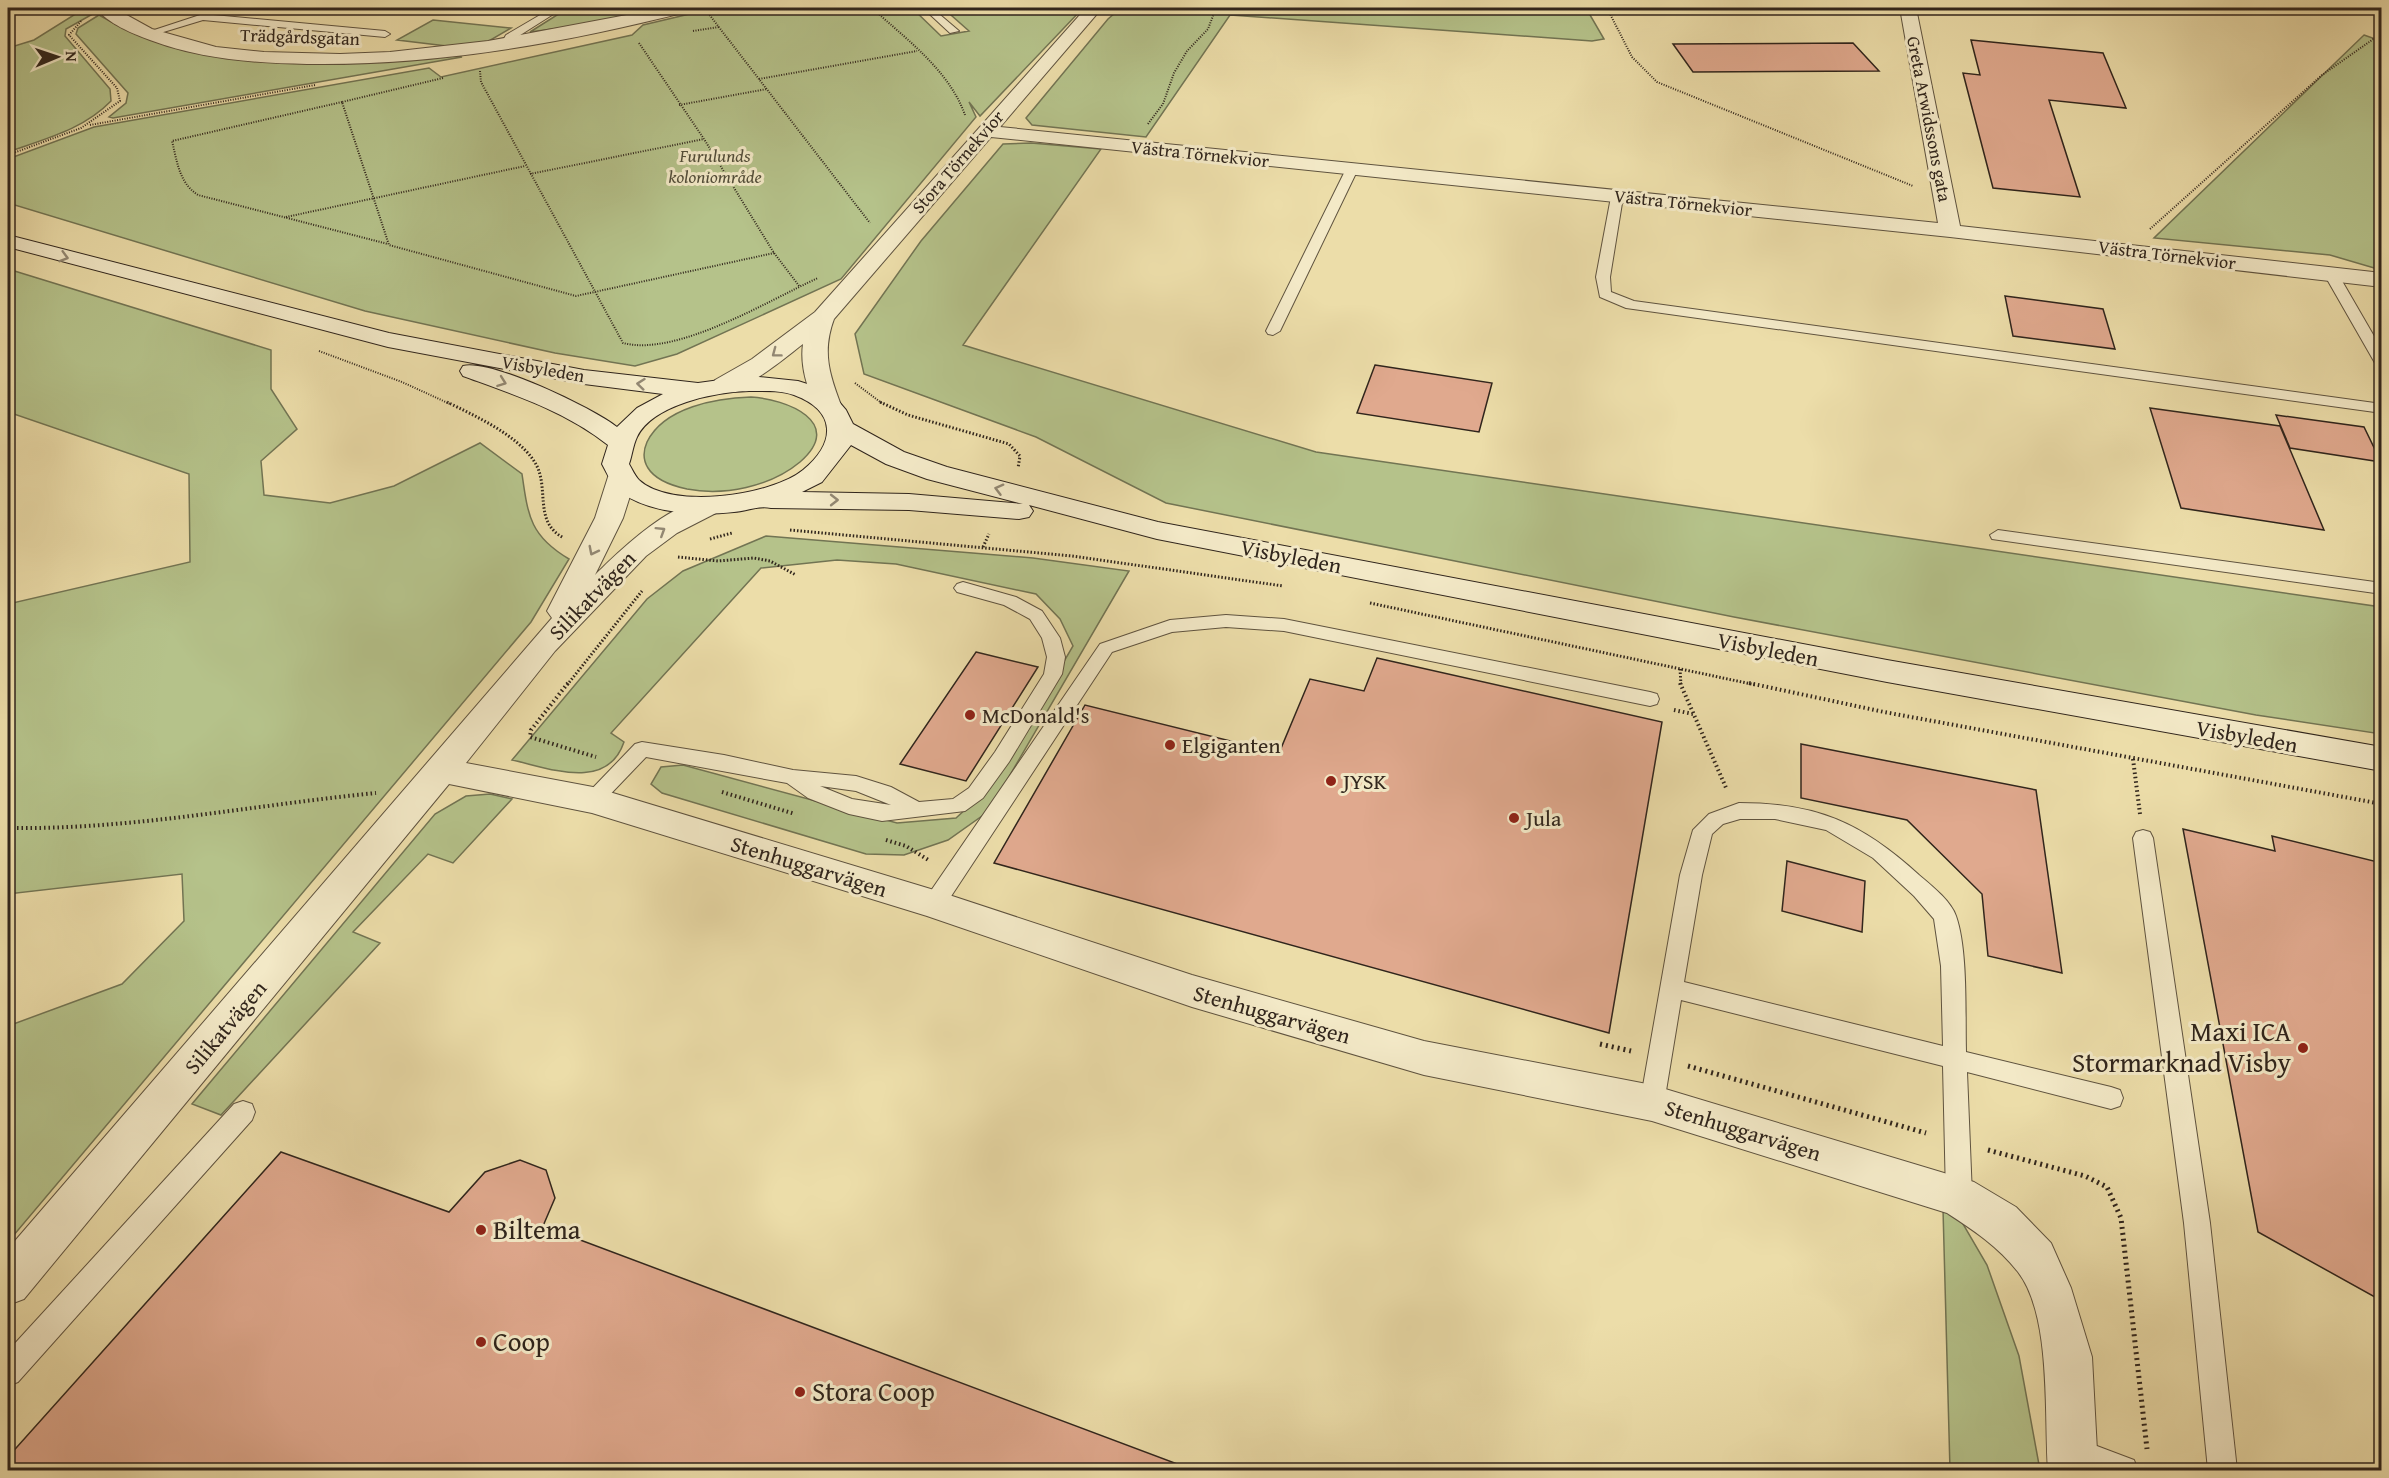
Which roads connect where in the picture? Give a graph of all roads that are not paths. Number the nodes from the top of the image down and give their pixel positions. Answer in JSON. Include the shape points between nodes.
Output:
{"nodes":[{"id":1,"x":104,"y":8,"type":"edge"},
{"id":2,"x":558,"y":8,"type":"edge"},
{"id":3,"x":684,"y":8,"type":"edge"},
{"id":4,"x":927,"y":8,"type":"edge"},
{"id":5,"x":1094,"y":8,"type":"edge"},
{"id":6,"x":1908,"y":8,"type":"edge"},
{"id":7,"x":954,"y":31,"type":"dead end"},
{"id":8,"x":147,"y":34,"type":"junction"},
{"id":9,"x":385,"y":34,"type":"dead end"},
{"id":10,"x":505,"y":46,"type":"junction"},
{"id":11,"x":985,"y":130,"type":"junction"},
{"id":12,"x":1352,"y":169,"type":"junction"},
{"id":13,"x":1617,"y":197,"type":"junction"},
{"id":14,"x":31,"y":225,"type":"dead end"},
{"id":15,"x":1950,"y":231,"type":"junction"},
{"id":16,"x":8,"y":241,"type":"edge"},
{"id":17,"x":2331,"y":274,"type":"junction"},
{"id":18,"x":2382,"y":280,"type":"edge"},
{"id":19,"x":293,"y":314,"type":"junction"},
{"id":20,"x":823,"y":317,"type":"junction"},
{"id":21,"x":1273,"y":331,"type":"dead end"},
{"id":22,"x":388,"y":340,"type":"junction"},
{"id":23,"x":2382,"y":363,"type":"edge"},
{"id":24,"x":712,"y":388,"type":"junction"},
{"id":25,"x":2382,"y":409,"type":"edge"},
{"id":26,"x":834,"y":416,"type":"junction"},
{"id":27,"x":620,"y":442,"type":"junction"},
{"id":28,"x":622,"y":477,"type":"junction"},
{"id":29,"x":755,"y":500,"type":"junction"},
{"id":30,"x":706,"y":507,"type":"junction"},
{"id":31,"x":1157,"y":530,"type":"junction"},
{"id":32,"x":1998,"y":535,"type":"dead end"},
{"id":33,"x":963,"y":588,"type":"dead end"},
{"id":34,"x":2382,"y":589,"type":"edge"},
{"id":35,"x":544,"y":644,"type":"junction"},
{"id":36,"x":1650,"y":699,"type":"dead end"},
{"id":37,"x":2382,"y":759,"type":"edge"},
{"id":38,"x":434,"y":779,"type":"junction"},
{"id":39,"x":593,"y":800,"type":"junction"},
{"id":40,"x":2143,"y":838,"type":"road end"},
{"id":41,"x":933,"y":904,"type":"junction"},
{"id":42,"x":1670,"y":988,"type":"junction"},
{"id":43,"x":1956,"y":1061,"type":"junction"},
{"id":44,"x":2111,"y":1098,"type":"dead end"},
{"id":45,"x":1652,"y":1103,"type":"junction"},
{"id":46,"x":243,"y":1112,"type":"dead end"},
{"id":47,"x":1959,"y":1196,"type":"junction"},
{"id":48,"x":8,"y":1283,"type":"edge"},
{"id":49,"x":8,"y":1372,"type":"edge"},
{"id":50,"x":2072,"y":1461,"type":"edge"},
{"id":51,"x":2124,"y":1470,"type":"edge"},
{"id":52,"x":2223,"y":1470,"type":"edge"}],
"edges":[{"from":1,"to":8,"type":"street","name":"Trädgårdsgatan"},
{"from":2,"to":10,"type":"lane","via":[[510,37]]},
{"from":3,"to":10,"type":"street","name":"Trädgårdsgatan"},
{"from":4,"to":7,"type":"lane"},
{"from":5,"to":11,"type":"street","name":"Stora Törnekvior"},
{"from":6,"to":15,"type":"street","name":"Greta Arwidssons gata"},
{"from":8,"to":9,"type":"lane","via":[[203,17]]},
{"from":8,"to":10,"type":"street","name":"Trädgårdsgatan","via":[[206,51],[273,58],[381,58]]},
{"from":11,"to":12,"type":"street","name":"Västra Törnekvior"},
{"from":11,"to":20,"type":"street","name":"Stora Törnekvior"},
{"from":12,"to":13,"type":"street","name":"Västra Törnekvior"},
{"from":12,"to":21,"type":"lane"},
{"from":13,"to":15,"type":"street","name":"Västra Törnekvior"},
{"from":13,"to":25,"type":"lane","via":[[1603,277],[1605,294],[1631,305]]},
{"from":14,"to":19,"type":"street","name":"Visbyleden"},
{"from":15,"to":17,"type":"street","name":"Västra Törnekvior"},
{"from":16,"to":19,"type":"street","name":"Visbyleden","one_way":true},
{"from":17,"to":18,"type":"street","name":"Västra Törnekvior"},
{"from":17,"to":23,"type":"lane"},
{"from":19,"to":22,"type":"street","name":"Visbyleden"},
{"from":20,"to":24,"type":"street","one_way":true,"via":[[761,364]]},
{"from":20,"to":26,"type":"street","via":[[813,341],[813,359]]},
{"from":24,"to":22,"type":"street","name":"Visbyleden","one_way":true,"via":[[584,376]]},
{"from":22,"to":27,"type":"street","name":"Visbyleden","one_way":true,"via":[[570,407]]},
{"from":24,"to":26,"type":"street","name":"Visbyleden","via":[[761,383],[784,386],[814,395]]},
{"from":24,"to":27,"type":"street","via":[[650,412]]},
{"from":26,"to":29,"type":"street","via":[[838,446],[825,465],[788,489]]},
{"from":31,"to":26,"type":"street","name":"Visbyleden","one_way":true,"via":[[938,473],[895,458]]},
{"from":27,"to":28,"type":"street","via":[[616,460]]},
{"from":28,"to":30,"type":"street","via":[[654,499]]},
{"from":28,"to":35,"type":"street","name":"Silikatvägen","one_way":true,"via":[[596,545]]},
{"from":29,"to":30,"type":"street"},
{"from":29,"to":31,"type":"street","name":"Visbyleden","one_way":true,"via":[[909,502]]},
{"from":35,"to":30,"type":"street","name":"Silikatvägen","one_way":true,"via":[[636,550],[667,527]]},
{"from":31,"to":37,"type":"street","name":"Visbyleden","via":[[1887,671]]},
{"from":32,"to":34,"type":"lane"},
{"from":33,"to":39,"type":"lane","via":[[1010,601],[1036,615],[1051,638],[1056,657],[1053,674],[1002,757],[976,793],[958,806],[914,809],[887,792],[860,782],[793,777],[642,749]]},
{"from":35,"to":38,"type":"street"},
{"from":36,"to":41,"type":"lane","via":[[1284,625],[1226,621],[1170,626],[1106,648]]},
{"from":38,"to":39,"type":"street","name":"Stenhuggarvägen"},
{"from":38,"to":48,"type":"street","name":"Silikatvägen"},
{"from":39,"to":41,"type":"street","name":"Stenhuggarvägen"},
{"from":40,"to":52,"type":"lane","via":[[2197,1223]]},
{"from":41,"to":45,"type":"street","name":"Stenhuggarvägen","via":[[1192,991],[1424,1058]]},
{"from":42,"to":43,"type":"lane"},
{"from":42,"to":43,"type":"lane","via":[[1703,830],[1716,819],[1739,811],[1774,811],[1832,824],[1880,852],[1945,916],[1952,966]]},
{"from":42,"to":45,"type":"lane"},
{"from":43,"to":44,"type":"lane"},
{"from":43,"to":47,"type":"lane"},
{"from":45,"to":47,"type":"street","name":"Stenhuggarvägen"},
{"from":46,"to":49,"type":"lane"},
{"from":47,"to":50,"type":"street","name":"Stenhuggarvägen","via":[[2000,1222],[2035,1258],[2055,1304],[2068,1357]]},
{"from":50,"to":51,"type":"lane"}]}
